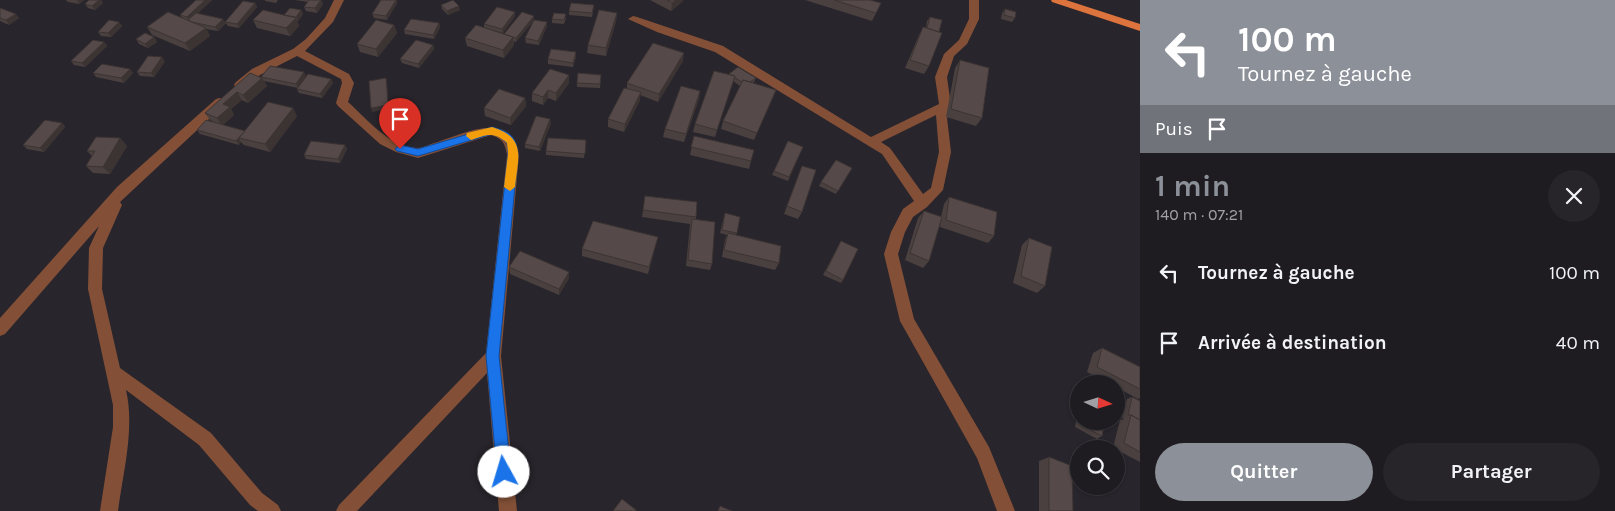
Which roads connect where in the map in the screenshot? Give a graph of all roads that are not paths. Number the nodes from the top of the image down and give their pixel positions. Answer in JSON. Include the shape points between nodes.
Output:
{"nodes":[{"id":1,"x":340,"y":0,"type":"edge"},
{"id":2,"x":974,"y":0,"type":"edge"},
{"id":3,"x":1056,"y":0,"type":"edge"},
{"id":4,"x":633,"y":19,"type":"dead end"},
{"id":5,"x":1140,"y":28,"type":"edge"},
{"id":6,"x":297,"y":52,"type":"junction"},
{"id":7,"x":945,"y":106,"type":"junction"},
{"id":8,"x":871,"y":142,"type":"junction"},
{"id":9,"x":122,"y":191,"type":"junction"},
{"id":10,"x":922,"y":202,"type":"junction"},
{"id":11,"x":0,"y":329,"type":"edge"},
{"id":12,"x":493,"y":356,"type":"junction"},
{"id":13,"x":113,"y":372,"type":"junction"},
{"id":14,"x":109,"y":511,"type":"edge"},
{"id":15,"x":272,"y":511,"type":"edge"},
{"id":16,"x":345,"y":511,"type":"edge"},
{"id":17,"x":508,"y":511,"type":"edge"},
{"id":18,"x":1006,"y":511,"type":"edge"}],
"edges":[{"from":1,"to":6,"type":"street","via":[[329,20]]},
{"from":2,"to":7,"type":"street","via":[[974,20],[963,42],[949,54],[941,77]]},
{"from":3,"to":5,"type":"main road"},
{"from":4,"to":8,"type":"street","via":[[719,49]]},
{"from":6,"to":9,"type":"street","via":[[256,72]]},
{"from":6,"to":12,"type":"street","via":[[345,77],[348,83],[342,103],[384,141],[400,149],[418,152],[492,130],[512,142]]},
{"from":7,"to":8,"type":"street"},
{"from":7,"to":10,"type":"street","via":[[941,118],[945,152],[937,190]]},
{"from":8,"to":10,"type":"street","via":[[886,151]]},
{"from":9,"to":11,"type":"street"},
{"from":9,"to":13,"type":"street","via":[[96,248],[95,288]]},
{"from":10,"to":18,"type":"street","via":[[908,214],[890,254],[907,321],[983,454]]},
{"from":12,"to":16,"type":"street"},
{"from":12,"to":17,"type":"street"},
{"from":13,"to":14,"type":"street","via":[[121,404]]},
{"from":13,"to":15,"type":"street","via":[[205,439],[256,500]]}]}
